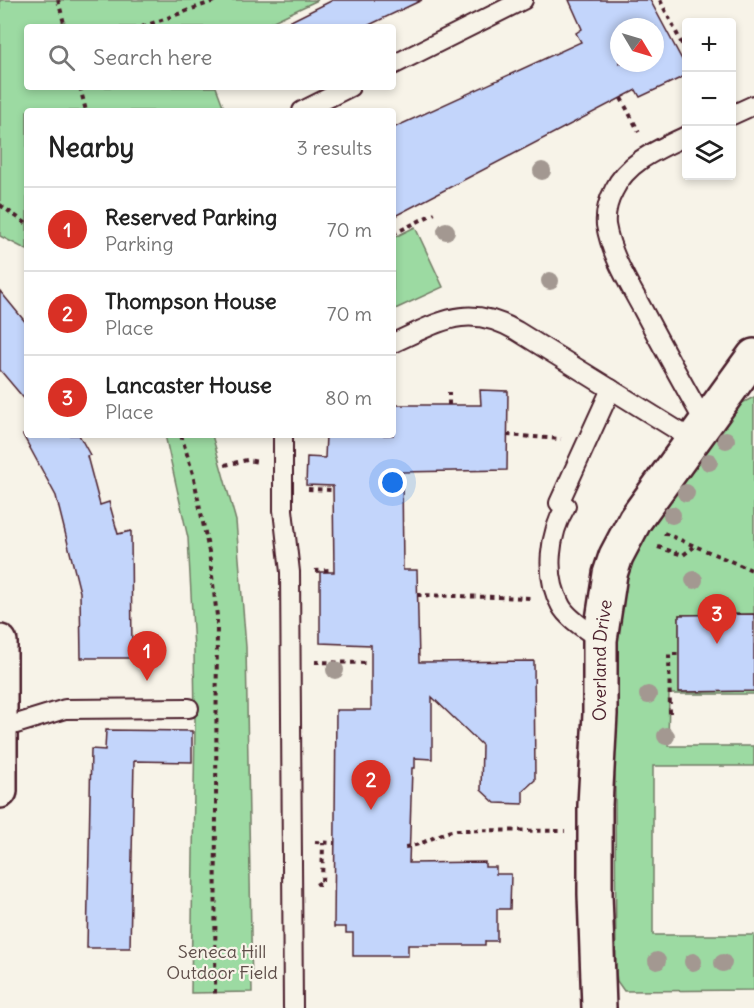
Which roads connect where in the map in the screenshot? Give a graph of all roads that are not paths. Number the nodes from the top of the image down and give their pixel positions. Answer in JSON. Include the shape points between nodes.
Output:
{"nodes":[{"id":1,"x":523,"y":0,"type":"edge"},
{"id":2,"x":396,"y":64,"type":"edge"},
{"id":3,"x":344,"y":90,"type":"edge"},
{"id":4,"x":754,"y":105,"type":"edge"},
{"id":5,"x":308,"y":108,"type":"edge"},
{"id":6,"x":736,"y":113,"type":"edge"},
{"id":7,"x":682,"y":138,"type":"edge"},
{"id":8,"x":396,"y":342,"type":"edge"},
{"id":9,"x":753,"y":361,"type":"edge"},
{"id":10,"x":610,"y":389,"type":"junction"},
{"id":11,"x":699,"y":431,"type":"junction"},
{"id":12,"x":284,"y":438,"type":"edge"},
{"id":13,"x":600,"y":640,"type":"junction"},
{"id":14,"x":0,"y":642,"type":"edge"},
{"id":15,"x":189,"y":708,"type":"dead end"},
{"id":16,"x":1,"y":729,"type":"edge"},
{"id":17,"x":0,"y":791,"type":"edge"},
{"id":18,"x":293,"y":1008,"type":"edge"},
{"id":19,"x":599,"y":1008,"type":"edge"}],
"edges":[{"from":1,"to":2,"type":"lane"},
{"from":3,"to":5,"type":"lane"},
{"from":4,"to":6,"type":"lane"},
{"from":7,"to":11,"type":"lane","via":[[651,153],[626,172],[608,203],[606,224],[627,279]]},
{"from":8,"to":10,"type":"lane","via":[[457,316],[483,317],[511,327]]},
{"from":9,"to":11,"type":"street","name":"Overland Drive"},
{"from":10,"to":11,"type":"lane"},
{"from":10,"to":13,"type":"lane","via":[[559,503],[566,506],[553,538],[551,558],[558,598],[567,613]]},
{"from":11,"to":13,"type":"street","name":"Overland Drive","via":[[635,520],[616,556]]},
{"from":12,"to":18,"type":"lane","via":[[283,510],[290,563]]},
{"from":13,"to":19,"type":"street","name":"Overland Drive","via":[[595,894]]},
{"from":14,"to":16,"type":"street"},
{"from":15,"to":16,"type":"lane","via":[[65,709]]},
{"from":16,"to":17,"type":"street"}]}
